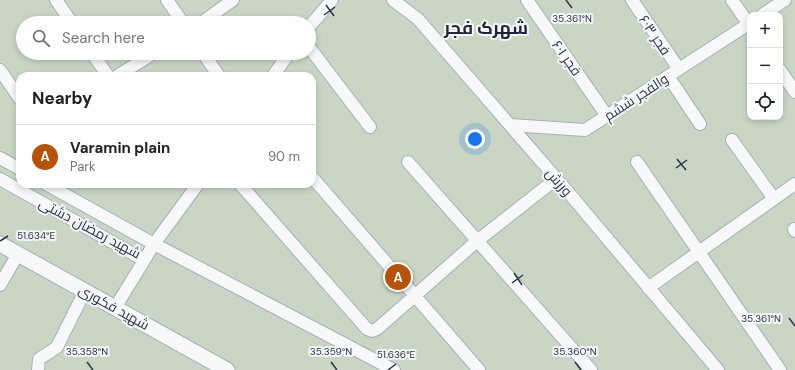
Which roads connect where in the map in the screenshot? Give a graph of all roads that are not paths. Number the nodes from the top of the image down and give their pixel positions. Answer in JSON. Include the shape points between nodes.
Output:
{"nodes":[{"id":1,"x":56,"y":0,"type":"edge"},
{"id":2,"x":167,"y":0,"type":"edge"},
{"id":3,"x":233,"y":0,"type":"edge"},
{"id":4,"x":332,"y":0,"type":"edge"},
{"id":5,"x":393,"y":0,"type":"edge"},
{"id":6,"x":527,"y":0,"type":"edge"},
{"id":7,"x":632,"y":0,"type":"edge"},
{"id":8,"x":732,"y":0,"type":"edge"},
{"id":9,"x":785,"y":0,"type":"edge"},
{"id":10,"x":767,"y":12,"type":"edge"},
{"id":11,"x":67,"y":16,"type":"edge"},
{"id":12,"x":178,"y":16,"type":"edge"},
{"id":13,"x":211,"y":16,"type":"edge"},
{"id":14,"x":316,"y":19,"type":"edge"},
{"id":15,"x":747,"y":20,"type":"edge"},
{"id":16,"x":747,"y":26,"type":"edge"},
{"id":17,"x":316,"y":56,"type":"edge"},
{"id":18,"x":97,"y":60,"type":"edge"},
{"id":19,"x":143,"y":60,"type":"edge"},
{"id":20,"x":208,"y":60,"type":"edge"},
{"id":21,"x":284,"y":60,"type":"edge"},
{"id":22,"x":679,"y":69,"type":"junction"},
{"id":23,"x":0,"y":70,"type":"edge"},
{"id":24,"x":105,"y":72,"type":"edge"},
{"id":25,"x":123,"y":72,"type":"edge"},
{"id":26,"x":216,"y":72,"type":"edge"},
{"id":27,"x":276,"y":72,"type":"edge"},
{"id":28,"x":783,"y":74,"type":"edge"},
{"id":29,"x":668,"y":76,"type":"junction"},
{"id":30,"x":16,"y":92,"type":"edge"},
{"id":31,"x":795,"y":92,"type":"edge"},
{"id":32,"x":607,"y":116,"type":"junction"},
{"id":33,"x":700,"y":124,"type":"dead end"},
{"id":34,"x":510,"y":125,"type":"junction"},
{"id":35,"x":370,"y":127,"type":"dead end"},
{"id":36,"x":732,"y":140,"type":"dead end"},
{"id":37,"x":0,"y":158,"type":"edge"},
{"id":38,"x":408,"y":162,"type":"dead end"},
{"id":39,"x":637,"y":162,"type":"dead end"},
{"id":40,"x":16,"y":167,"type":"edge"},
{"id":41,"x":0,"y":179,"type":"edge"},
{"id":42,"x":556,"y":179,"type":"junction"},
{"id":43,"x":316,"y":182,"type":"edge"},
{"id":44,"x":795,"y":184,"type":"edge"},
{"id":45,"x":53,"y":188,"type":"edge"},
{"id":46,"x":195,"y":188,"type":"edge"},
{"id":47,"x":244,"y":188,"type":"edge"},
{"id":48,"x":774,"y":199,"type":"junction"},
{"id":49,"x":477,"y":241,"type":"junction"},
{"id":50,"x":0,"y":244,"type":"edge"},
{"id":51,"x":154,"y":244,"type":"junction"},
{"id":52,"x":700,"y":252,"type":"junction"},
{"id":53,"x":18,"y":254,"type":"junction"},
{"id":54,"x":144,"y":260,"type":"junction"},
{"id":55,"x":0,"y":285,"type":"edge"},
{"id":56,"x":648,"y":288,"type":"junction"},
{"id":57,"x":85,"y":291,"type":"junction"},
{"id":58,"x":414,"y":296,"type":"junction"},
{"id":59,"x":115,"y":308,"type":"junction"},
{"id":60,"x":211,"y":366,"type":"edge"},
{"id":61,"x":38,"y":370,"type":"edge"},
{"id":62,"x":228,"y":370,"type":"edge"},
{"id":63,"x":394,"y":370,"type":"edge"},
{"id":64,"x":479,"y":370,"type":"edge"},
{"id":65,"x":591,"y":370,"type":"edge"},
{"id":66,"x":718,"y":370,"type":"edge"},
{"id":67,"x":780,"y":370,"type":"edge"}],
"edges":[{"from":1,"to":11,"type":"street"},
{"from":2,"to":12,"type":"street"},
{"from":3,"to":13,"type":"street"},
{"from":4,"to":14,"type":"street"},
{"from":5,"to":34,"type":"street","name":"ورزش","via":[[418,19]]},
{"from":6,"to":32,"type":"street","name":"فجر ۶۰۱"},
{"from":7,"to":22,"type":"street","name":"فجر ۶۰۳"},
{"from":8,"to":15,"type":"street"},
{"from":9,"to":10,"type":"street"},
{"from":16,"to":22,"type":"street","name":"والفجر ششم"},
{"from":17,"to":35,"type":"street"},
{"from":18,"to":24,"type":"street"},
{"from":19,"to":25,"type":"street"},
{"from":20,"to":26,"type":"street"},
{"from":21,"to":27,"type":"street"},
{"from":22,"to":29,"type":"street","name":"والفجر ششم"},
{"from":23,"to":30,"type":"street"},
{"from":28,"to":31,"type":"street"},
{"from":29,"to":32,"type":"street","name":"والفجر ششم"},
{"from":29,"to":33,"type":"street"},
{"from":32,"to":34,"type":"street","name":"والفجر ششم","via":[[585,130]]},
{"from":34,"to":42,"type":"street","name":"ورزش"},
{"from":36,"to":48,"type":"street"},
{"from":37,"to":40,"type":"street"},
{"from":38,"to":49,"type":"street"},
{"from":39,"to":52,"type":"street"},
{"from":41,"to":54,"type":"street","name":"شهید رمضان دشتی"},
{"from":42,"to":49,"type":"street"},
{"from":42,"to":56,"type":"street","name":"ورزش"},
{"from":43,"to":58,"type":"street"},
{"from":44,"to":48,"type":"street"},
{"from":45,"to":51,"type":"street"},
{"from":46,"to":51,"type":"street","name":"شهید رمضان دشتی"},
{"from":47,"to":58,"type":"street","via":[[367,329],[377,329]]},
{"from":48,"to":52,"type":"street"},
{"from":49,"to":58,"type":"street"},
{"from":49,"to":65,"type":"street"},
{"from":50,"to":53,"type":"street","name":"شهید فکوری"},
{"from":51,"to":54,"type":"street","name":"شهید رمضان دشتی"},
{"from":51,"to":63,"type":"street"},
{"from":52,"to":56,"type":"street"},
{"from":52,"to":67,"type":"street"},
{"from":53,"to":55,"type":"street"},
{"from":53,"to":57,"type":"street","name":"شهید فکوری"},
{"from":54,"to":59,"type":"street"},
{"from":56,"to":66,"type":"street","name":"ورزش"},
{"from":57,"to":59,"type":"street","name":"شهید فکوری"},
{"from":57,"to":61,"type":"street","via":[[57,347],[39,359]]},
{"from":58,"to":64,"type":"street"},
{"from":59,"to":60,"type":"street","name":"شهید فکوری"},
{"from":60,"to":62,"type":"street","name":"شهید فکوری"}]}
